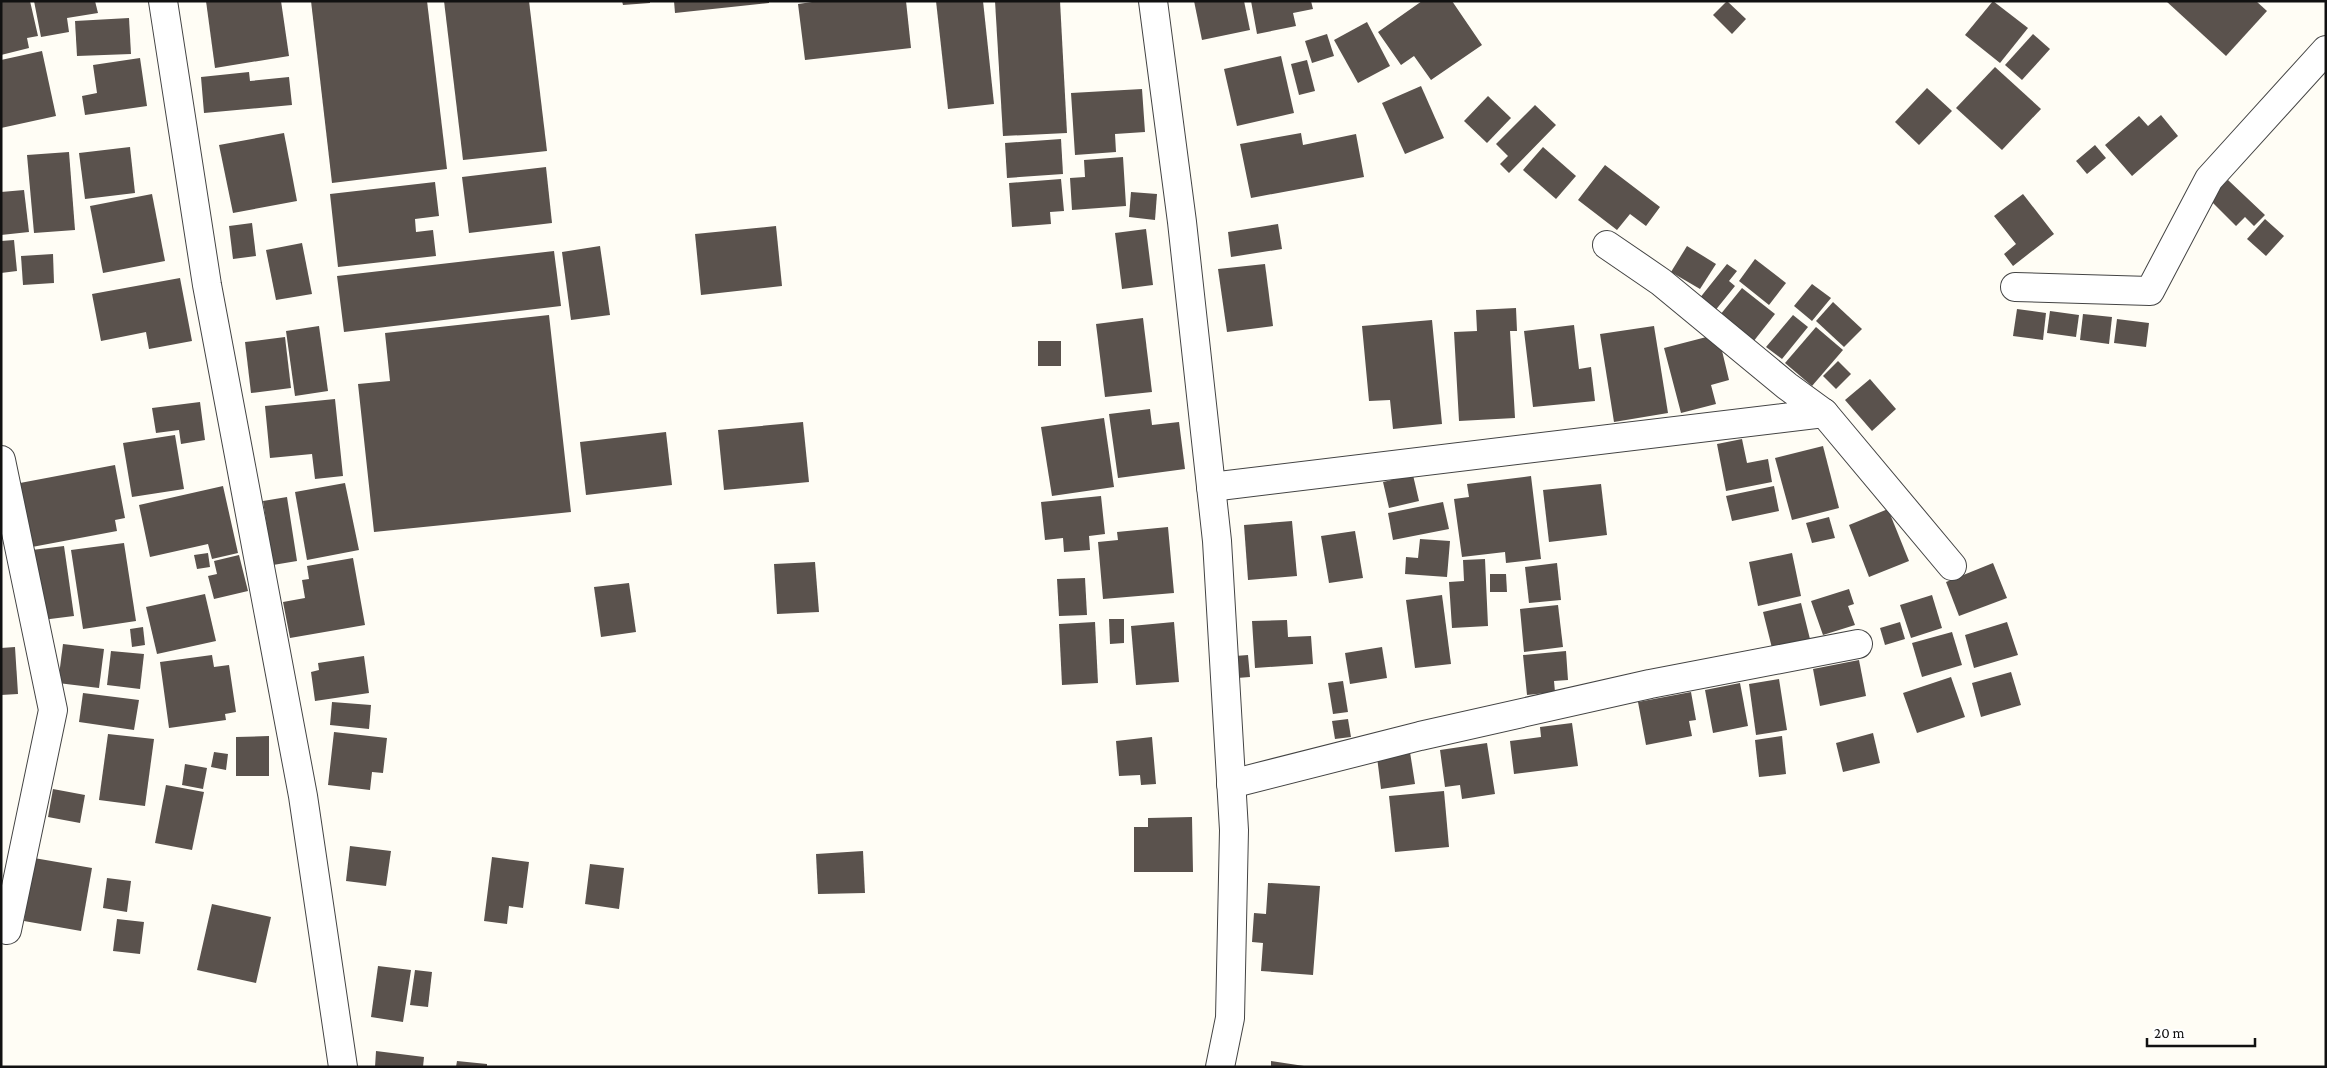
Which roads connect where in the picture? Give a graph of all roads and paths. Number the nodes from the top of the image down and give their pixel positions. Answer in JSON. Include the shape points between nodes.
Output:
{"nodes":[{"id":1,"x":163,"y":1,"type":"edge"},
{"id":2,"x":1153,"y":1,"type":"edge"},
{"id":3,"x":2326,"y":50,"type":"edge"},
{"id":4,"x":1607,"y":245,"type":"dead end"},
{"id":5,"x":2015,"y":287,"type":"dead end"},
{"id":6,"x":1824,"y":414,"type":"junction"},
{"id":7,"x":1,"y":460,"type":"edge"},
{"id":8,"x":1211,"y":487,"type":"junction"},
{"id":9,"x":1952,"y":566,"type":"dead end"},
{"id":10,"x":1858,"y":644,"type":"dead end"},
{"id":11,"x":1231,"y":784,"type":"junction"},
{"id":12,"x":7,"y":930,"type":"dead end"},
{"id":13,"x":343,"y":1067,"type":"edge"},
{"id":14,"x":1220,"y":1067,"type":"edge"}],
"edges":[{"from":1,"to":13,"type":"street","via":[[206,285],[303,796]]},
{"from":2,"to":8,"type":"street","via":[[1182,222]]},
{"from":3,"to":5,"type":"street","via":[[2209,179],[2150,291]]},
{"from":4,"to":6,"type":"street","via":[[1661,282]]},
{"from":6,"to":8,"type":"street"},
{"from":6,"to":9,"type":"street"},
{"from":7,"to":12,"type":"street","via":[[53,710]]},
{"from":8,"to":11,"type":"street"},
{"from":10,"to":11,"type":"street","via":[[1630,689],[1420,736]]},
{"from":11,"to":14,"type":"street","via":[[1234,830],[1230,1018]]}]}
